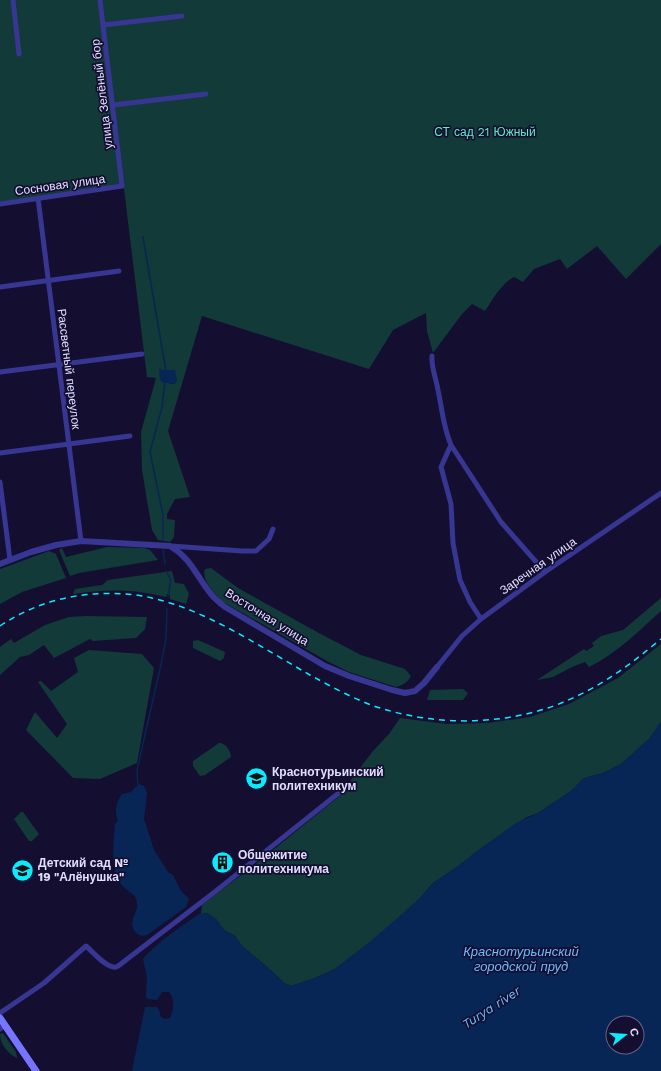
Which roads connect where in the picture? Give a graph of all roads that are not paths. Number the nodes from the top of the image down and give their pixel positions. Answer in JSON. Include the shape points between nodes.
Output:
{"nodes":[{"id":1,"x":12,"y":0,"type":"edge"},
{"id":2,"x":100,"y":0,"type":"edge"},
{"id":3,"x":182,"y":16,"type":"dead end"},
{"id":4,"x":103,"y":25,"type":"junction"},
{"id":5,"x":19,"y":54,"type":"dead end"},
{"id":6,"x":206,"y":94,"type":"dead end"},
{"id":7,"x":113,"y":105,"type":"junction"},
{"id":8,"x":122,"y":186,"type":"joint"},
{"id":9,"x":38,"y":198,"type":"junction"},
{"id":10,"x":0,"y":204,"type":"edge"},
{"id":11,"x":119,"y":271,"type":"dead end"},
{"id":12,"x":48,"y":280,"type":"junction"},
{"id":13,"x":0,"y":287,"type":"edge"},
{"id":14,"x":142,"y":354,"type":"dead end"},
{"id":15,"x":432,"y":356,"type":"dead end"},
{"id":16,"x":59,"y":364,"type":"junction"},
{"id":17,"x":0,"y":372,"type":"edge"},
{"id":18,"x":130,"y":436,"type":"dead end"},
{"id":19,"x":69,"y":444,"type":"junction"},
{"id":20,"x":451,"y":445,"type":"junction"},
{"id":21,"x":0,"y":453,"type":"edge"},
{"id":22,"x":0,"y":482,"type":"edge"},
{"id":23,"x":661,"y":493,"type":"edge"},
{"id":24,"x":273,"y":529,"type":"dead end"},
{"id":25,"x":81,"y":541,"type":"junction"},
{"id":26,"x":170,"y":546,"type":"junction"},
{"id":27,"x":10,"y":560,"type":"junction"},
{"id":28,"x":0,"y":564,"type":"edge"},
{"id":29,"x":545,"y":572,"type":"junction"},
{"id":30,"x":481,"y":619,"type":"junction"},
{"id":31,"x":437,"y":667,"type":"joint"},
{"id":32,"x":340,"y":792,"type":"dead end"},
{"id":33,"x":0,"y":1013,"type":"edge"},
{"id":34,"x":0,"y":1018,"type":"edge"},
{"id":35,"x":3,"y":1027,"type":"edge"},
{"id":36,"x":36,"y":1071,"type":"edge"}],
"edges":[{"from":1,"to":5,"type":"street"},
{"from":2,"to":4,"type":"street","name":"улица Зелёный бор"},
{"from":3,"to":4,"type":"street"},
{"from":4,"to":7,"type":"street","name":"улица Зелёный бор"},
{"from":6,"to":7,"type":"street"},
{"from":7,"to":8,"type":"street","name":"улица Зелёный бор"},
{"from":8,"to":9,"type":"street","name":"Сосновая улица"},
{"from":9,"to":10,"type":"street","name":"Сосновая улица"},
{"from":9,"to":12,"type":"street","name":"Рассветный переулок"},
{"from":11,"to":12,"type":"street"},
{"from":12,"to":13,"type":"street"},
{"from":12,"to":16,"type":"street","name":"Рассветный переулок"},
{"from":14,"to":16,"type":"street"},
{"from":15,"to":20,"type":"street","via":[[444,424]]},
{"from":16,"to":17,"type":"street"},
{"from":16,"to":19,"type":"street","name":"Рассветный переулок"},
{"from":18,"to":19,"type":"street"},
{"from":19,"to":21,"type":"street"},
{"from":19,"to":25,"type":"street","name":"Рассветный переулок"},
{"from":20,"to":29,"type":"street","via":[[501,522]]},
{"from":20,"to":30,"type":"street","via":[[441,467],[451,504],[453,543],[460,580]]},
{"from":22,"to":27,"type":"street"},
{"from":23,"to":29,"type":"street","name":"Заречная улица"},
{"from":24,"to":26,"type":"street","via":[[269,539],[256,551]]},
{"from":25,"to":26,"type":"street"},
{"from":25,"to":27,"type":"street","via":[[56,545]]},
{"from":26,"to":31,"type":"street","name":"Восточная улица","via":[[187,559],[212,595],[225,607],[325,666],[405,693],[415,690],[424,683]]},
{"from":27,"to":28,"type":"street"},
{"from":29,"to":30,"type":"street","name":"Заречная улица"},
{"from":30,"to":31,"type":"street","name":"Заречная улица","via":[[462,636]]},
{"from":32,"to":33,"type":"street","via":[[122,964],[111,967],[86,946],[44,983]]},
{"from":34,"to":35,"type":"main road"},
{"from":35,"to":36,"type":"main road"}]}
